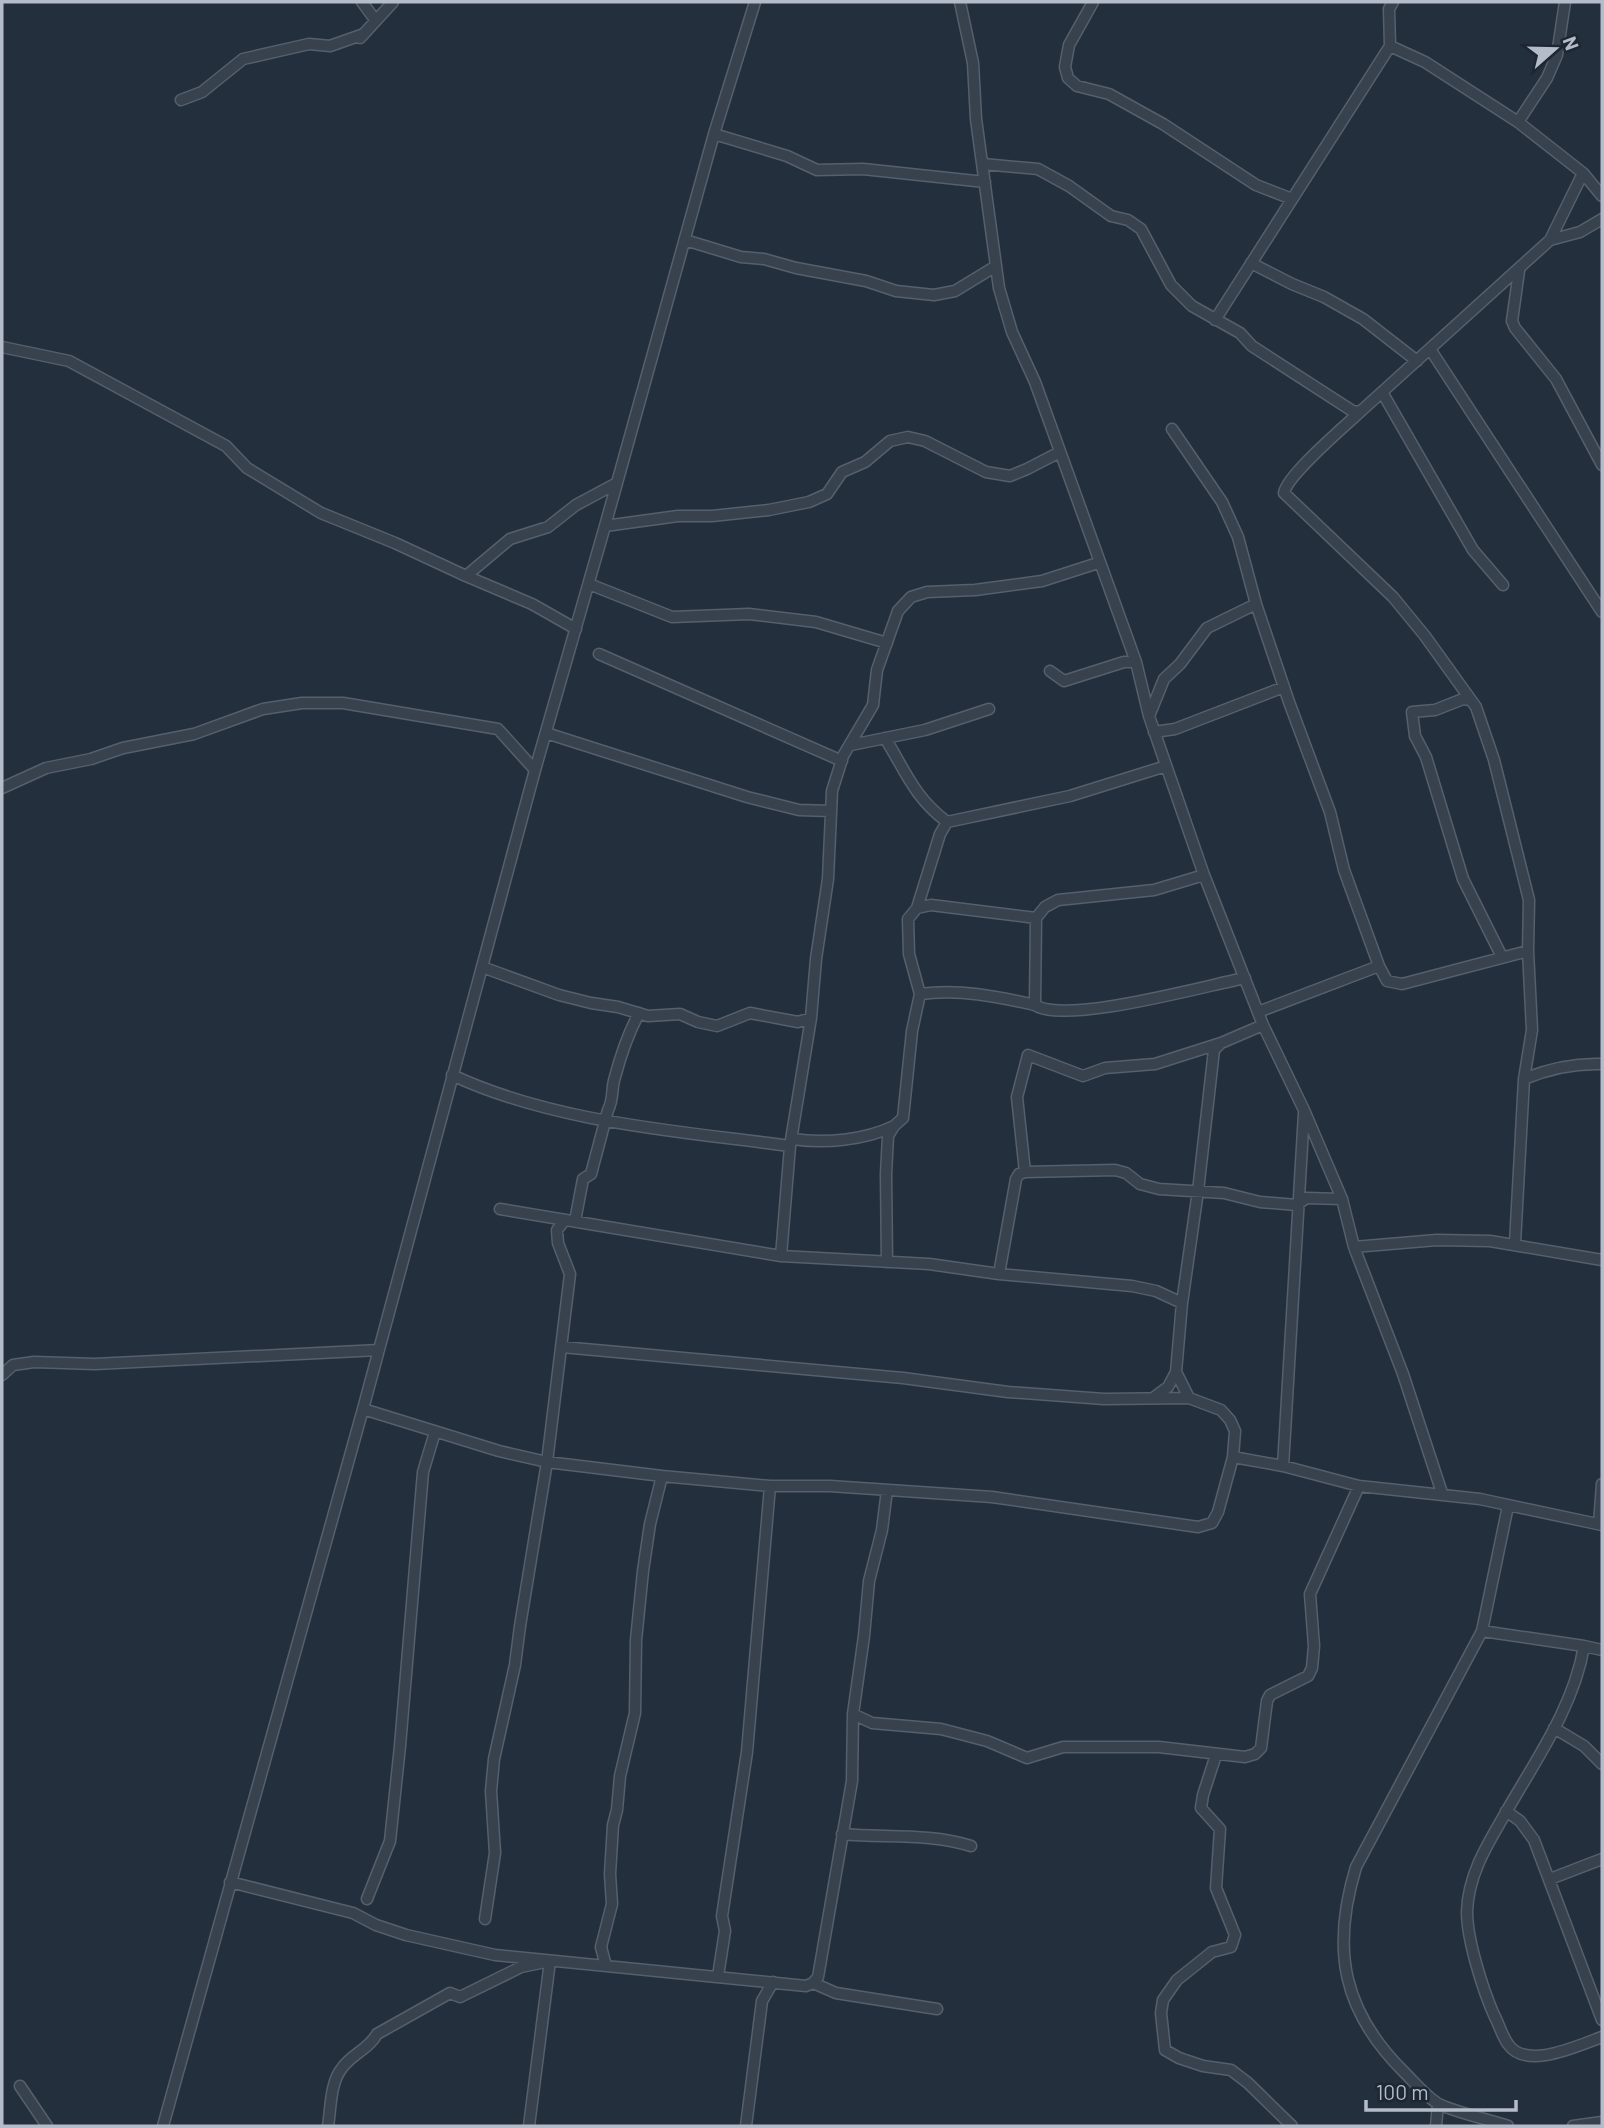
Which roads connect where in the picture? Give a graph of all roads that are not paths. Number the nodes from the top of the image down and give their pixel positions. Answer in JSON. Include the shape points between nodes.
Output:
{"nodes":[{"id":1,"x":362,"y":2,"type":"edge"},
{"id":2,"x":393,"y":2,"type":"edge"},
{"id":3,"x":755,"y":2,"type":"edge"},
{"id":4,"x":960,"y":2,"type":"edge"},
{"id":5,"x":1093,"y":2,"type":"edge"},
{"id":6,"x":1565,"y":2,"type":"edge"},
{"id":7,"x":1388,"y":4,"type":"edge"},
{"id":8,"x":376,"y":22,"type":"junction"},
{"id":9,"x":1390,"y":46,"type":"junction"},
{"id":10,"x":181,"y":100,"type":"dead end"},
{"id":11,"x":1518,"y":122,"type":"junction"},
{"id":12,"x":714,"y":134,"type":"junction"},
{"id":13,"x":983,"y":164,"type":"junction"},
{"id":14,"x":1583,"y":173,"type":"junction"},
{"id":15,"x":985,"y":182,"type":"junction"},
{"id":16,"x":1602,"y":196,"type":"edge"},
{"id":17,"x":1292,"y":200,"type":"junction"},
{"id":18,"x":1602,"y":219,"type":"edge"},
{"id":19,"x":685,"y":240,"type":"junction"},
{"id":20,"x":1550,"y":240,"type":"junction"},
{"id":21,"x":1251,"y":263,"type":"junction"},
{"id":22,"x":996,"y":266,"type":"junction"},
{"id":23,"x":1519,"y":270,"type":"junction"},
{"id":24,"x":1215,"y":320,"type":"junction"},
{"id":25,"x":2,"y":347,"type":"edge"},
{"id":26,"x":1430,"y":349,"type":"junction"},
{"id":27,"x":1417,"y":361,"type":"junction"},
{"id":28,"x":1381,"y":392,"type":"junction"},
{"id":29,"x":1361,"y":411,"type":"junction"},
{"id":30,"x":1172,"y":429,"type":"dead end"},
{"id":31,"x":1058,"y":453,"type":"junction"},
{"id":32,"x":1602,"y":465,"type":"edge"},
{"id":33,"x":617,"y":483,"type":"junction"},
{"id":34,"x":606,"y":526,"type":"junction"},
{"id":35,"x":1098,"y":563,"type":"junction"},
{"id":36,"x":466,"y":576,"type":"junction"},
{"id":37,"x":589,"y":584,"type":"junction"},
{"id":38,"x":1503,"y":585,"type":"dead end"},
{"id":39,"x":1256,"y":604,"type":"junction"},
{"id":40,"x":1602,"y":612,"type":"edge"},
{"id":41,"x":576,"y":629,"type":"junction"},
{"id":42,"x":887,"y":643,"type":"junction"},
{"id":43,"x":599,"y":654,"type":"dead end"},
{"id":44,"x":1136,"y":662,"type":"junction"},
{"id":45,"x":1050,"y":671,"type":"dead end"},
{"id":46,"x":1284,"y":687,"type":"junction"},
{"id":47,"x":1471,"y":700,"type":"junction"},
{"id":48,"x":989,"y":709,"type":"dead end"},
{"id":49,"x":1149,"y":716,"type":"junction"},
{"id":50,"x":1154,"y":732,"type":"junction"},
{"id":51,"x":546,"y":733,"type":"junction"},
{"id":52,"x":885,"y":738,"type":"junction"},
{"id":53,"x":851,"y":745,"type":"junction"},
{"id":54,"x":842,"y":761,"type":"junction"},
{"id":55,"x":1166,"y":766,"type":"junction"},
{"id":56,"x":535,"y":770,"type":"junction"},
{"id":57,"x":2,"y":788,"type":"edge"},
{"id":58,"x":831,"y":811,"type":"junction"},
{"id":59,"x":947,"y":822,"type":"junction"},
{"id":60,"x":1204,"y":876,"type":"junction"},
{"id":61,"x":917,"y":908,"type":"junction"},
{"id":62,"x":1036,"y":918,"type":"junction"},
{"id":63,"x":1528,"y":951,"type":"junction"},
{"id":64,"x":1502,"y":957,"type":"junction"},
{"id":65,"x":1379,"y":966,"type":"junction"},
{"id":66,"x":482,"y":967,"type":"junction"},
{"id":67,"x":1245,"y":978,"type":"junction"},
{"id":68,"x":920,"y":994,"type":"junction"},
{"id":69,"x":1035,"y":1005,"type":"junction"},
{"id":70,"x":1258,"y":1012,"type":"junction"},
{"id":71,"x":639,"y":1013,"type":"junction"},
{"id":72,"x":811,"y":1018,"type":"junction"},
{"id":73,"x":1263,"y":1025,"type":"junction"},
{"id":74,"x":1221,"y":1043,"type":"junction"},
{"id":75,"x":1602,"y":1064,"type":"edge"},
{"id":76,"x":452,"y":1075,"type":"junction"},
{"id":77,"x":1524,"y":1079,"type":"junction"},
{"id":78,"x":1304,"y":1110,"type":"junction"},
{"id":79,"x":606,"y":1119,"type":"junction"},
{"id":80,"x":894,"y":1126,"type":"junction"},
{"id":81,"x":792,"y":1143,"type":"junction"},
{"id":82,"x":1025,"y":1172,"type":"junction"},
{"id":83,"x":1198,"y":1191,"type":"junction"},
{"id":84,"x":1342,"y":1199,"type":"junction"},
{"id":85,"x":1297,"y":1205,"type":"junction"},
{"id":86,"x":500,"y":1209,"type":"dead end"},
{"id":87,"x":570,"y":1220,"type":"junction"},
{"id":88,"x":1515,"y":1244,"type":"junction"},
{"id":89,"x":1354,"y":1247,"type":"junction"},
{"id":90,"x":781,"y":1256,"type":"junction"},
{"id":91,"x":1602,"y":1260,"type":"edge"},
{"id":92,"x":887,"y":1262,"type":"junction"},
{"id":93,"x":999,"y":1274,"type":"junction"},
{"id":94,"x":1182,"y":1303,"type":"junction"},
{"id":95,"x":562,"y":1347,"type":"junction"},
{"id":96,"x":379,"y":1350,"type":"junction"},
{"id":97,"x":7,"y":1364,"type":"edge"},
{"id":98,"x":1176,"y":1372,"type":"junction"},
{"id":99,"x":2,"y":1375,"type":"edge"},
{"id":100,"x":1152,"y":1398,"type":"junction"},
{"id":101,"x":1189,"y":1398,"type":"junction"},
{"id":102,"x":363,"y":1409,"type":"junction"},
{"id":103,"x":435,"y":1432,"type":"junction"},
{"id":104,"x":1233,"y":1457,"type":"junction"},
{"id":105,"x":547,"y":1462,"type":"junction"},
{"id":106,"x":1283,"y":1466,"type":"junction"},
{"id":107,"x":662,"y":1476,"type":"junction"},
{"id":108,"x":1602,"y":1484,"type":"edge"},
{"id":109,"x":770,"y":1486,"type":"junction"},
{"id":110,"x":1359,"y":1486,"type":"junction"},
{"id":111,"x":887,"y":1490,"type":"junction"},
{"id":112,"x":1442,"y":1493,"type":"junction"},
{"id":113,"x":1508,"y":1506,"type":"junction"},
{"id":114,"x":1601,"y":1524,"type":"edge"},
{"id":115,"x":1482,"y":1631,"type":"junction"},
{"id":116,"x":1584,"y":1646,"type":"junction"},
{"id":117,"x":1602,"y":1650,"type":"edge"},
{"id":118,"x":853,"y":1714,"type":"junction"},
{"id":119,"x":1554,"y":1728,"type":"junction"},
{"id":120,"x":1216,"y":1755,"type":"junction"},
{"id":121,"x":1602,"y":1764,"type":"edge"},
{"id":122,"x":1506,"y":1811,"type":"junction"},
{"id":123,"x":842,"y":1833,"type":"junction"},
{"id":124,"x":971,"y":1846,"type":"dead end"},
{"id":125,"x":1602,"y":1859,"type":"edge"},
{"id":126,"x":1549,"y":1879,"type":"junction"},
{"id":127,"x":230,"y":1882,"type":"junction"},
{"id":128,"x":367,"y":1899,"type":"dead end"},
{"id":129,"x":485,"y":1919,"type":"dead end"},
{"id":130,"x":550,"y":1961,"type":"junction"},
{"id":131,"x":606,"y":1966,"type":"junction"},
{"id":132,"x":718,"y":1976,"type":"junction"},
{"id":133,"x":774,"y":1982,"type":"junction"},
{"id":134,"x":813,"y":1983,"type":"junction"},
{"id":135,"x":937,"y":2009,"type":"dead end"},
{"id":136,"x":1602,"y":2020,"type":"edge"},
{"id":137,"x":1602,"y":2037,"type":"edge"},
{"id":138,"x":20,"y":2086,"type":"dead end"},
{"id":139,"x":1438,"y":2104,"type":"junction"},
{"id":140,"x":1602,"y":2122,"type":"edge"},
{"id":141,"x":47,"y":2126,"type":"edge"},
{"id":142,"x":163,"y":2126,"type":"edge"},
{"id":143,"x":328,"y":2126,"type":"edge"},
{"id":144,"x":529,"y":2126,"type":"edge"},
{"id":145,"x":746,"y":2126,"type":"edge"},
{"id":146,"x":1292,"y":2126,"type":"edge"},
{"id":147,"x":1436,"y":2126,"type":"edge"},
{"id":148,"x":1508,"y":2126,"type":"edge"},
{"id":149,"x":1573,"y":2126,"type":"edge"}],
"edges":[{"from":1,"to":8,"type":"street"},
{"from":2,"to":8,"type":"street"},
{"from":3,"to":12,"type":"street"},
{"from":4,"to":13,"type":"street","via":[[973,64]]},
{"from":5,"to":17,"type":"street","via":[[1069,46],[1068,78],[1077,86],[1109,94],[1256,185]]},
{"from":6,"to":11,"type":"street","via":[[1557,55]]},
{"from":7,"to":9,"type":"street"},
{"from":8,"to":10,"type":"street","via":[[361,37],[330,46],[309,44],[243,59],[202,92]]},
{"from":9,"to":11,"type":"street","via":[[1424,62]]},
{"from":9,"to":17,"type":"street"},
{"from":11,"to":14,"type":"street"},
{"from":12,"to":15,"type":"street","via":[[817,170],[863,169]]},
{"from":12,"to":19,"type":"street"},
{"from":13,"to":15,"type":"street"},
{"from":13,"to":24,"type":"street","via":[[1038,169],[1111,216],[1129,220],[1141,229],[1171,285]]},
{"from":14,"to":16,"type":"street"},
{"from":14,"to":20,"type":"street"},
{"from":15,"to":22,"type":"street"},
{"from":17,"to":21,"type":"street"},
{"from":18,"to":20,"type":"street","via":[[1580,232]]},
{"from":19,"to":22,"type":"street","via":[[741,257],[934,295],[955,291]]},
{"from":19,"to":33,"type":"street"},
{"from":20,"to":23,"type":"street"},
{"from":21,"to":24,"type":"street"},
{"from":21,"to":27,"type":"street","via":[[1363,319]]},
{"from":22,"to":31,"type":"street","via":[[1012,332],[1035,382]]},
{"from":23,"to":26,"type":"street"},
{"from":23,"to":32,"type":"street","via":[[1512,321],[1556,379]]},
{"from":24,"to":29,"type":"street","via":[[1240,332],[1252,346],[1331,399],[1354,412]]},
{"from":25,"to":36,"type":"street","via":[[69,361],[226,446],[247,468],[321,513]]},
{"from":26,"to":27,"type":"street"},
{"from":26,"to":40,"type":"street"},
{"from":27,"to":28,"type":"street"},
{"from":28,"to":29,"type":"street"},
{"from":28,"to":38,"type":"street","via":[[1473,551]]},
{"from":29,"to":47,"type":"street","via":[[1296,471],[1284,493],[1393,597]]},
{"from":30,"to":39,"type":"street","via":[[1222,502],[1238,537]]},
{"from":31,"to":34,"type":"street","via":[[1010,476],[986,472],[908,437],[890,441],[865,462],[842,472],[827,494],[809,502]]},
{"from":31,"to":35,"type":"street"},
{"from":33,"to":34,"type":"street"},
{"from":33,"to":36,"type":"street","via":[[548,527],[510,539]]},
{"from":34,"to":37,"type":"street"},
{"from":35,"to":42,"type":"street","via":[[1042,581],[911,597],[898,611]]},
{"from":35,"to":44,"type":"street"},
{"from":36,"to":41,"type":"street"},
{"from":37,"to":41,"type":"street"},
{"from":37,"to":42,"type":"street","via":[[673,617],[749,614],[816,622]]},
{"from":39,"to":46,"type":"street"},
{"from":39,"to":49,"type":"street","via":[[1207,628],[1164,679]]},
{"from":41,"to":51,"type":"street"},
{"from":42,"to":53,"type":"street","via":[[877,670],[873,705]]},
{"from":43,"to":54,"type":"street"},
{"from":44,"to":45,"type":"street","via":[[1064,681]]},
{"from":44,"to":49,"type":"street"},
{"from":46,"to":50,"type":"street","via":[[1175,729]]},
{"from":46,"to":65,"type":"street"},
{"from":47,"to":63,"type":"street","via":[[1494,760],[1529,900]]},
{"from":47,"to":64,"type":"street","via":[[1412,712],[1415,736],[1426,757],[1463,879]]},
{"from":48,"to":52,"type":"street"},
{"from":49,"to":50,"type":"street"},
{"from":50,"to":55,"type":"street"},
{"from":51,"to":56,"type":"street"},
{"from":51,"to":58,"type":"street","via":[[747,797],[799,810]]},
{"from":52,"to":53,"type":"street"},
{"from":52,"to":59,"type":"street","via":[[913,789]]},
{"from":53,"to":54,"type":"street"},
{"from":54,"to":58,"type":"street"},
{"from":55,"to":59,"type":"street","via":[[1070,796]]},
{"from":55,"to":60,"type":"street"},
{"from":56,"to":57,"type":"street","via":[[498,729],[343,703],[302,703],[262,709],[194,733],[47,768]]},
{"from":56,"to":66,"type":"street"},
{"from":58,"to":72,"type":"street","via":[[828,879]]},
{"from":59,"to":61,"type":"street"},
{"from":60,"to":62,"type":"street","via":[[1154,890],[1058,900]]},
{"from":60,"to":67,"type":"street"},
{"from":61,"to":62,"type":"street","via":[[931,905]]},
{"from":61,"to":68,"type":"street","via":[[908,919],[909,954]]},
{"from":62,"to":69,"type":"street"},
{"from":63,"to":64,"type":"street"},
{"from":63,"to":77,"type":"street","via":[[1532,1030]]},
{"from":64,"to":65,"type":"street","via":[[1402,984],[1387,981]]},
{"from":65,"to":70,"type":"street"},
{"from":66,"to":71,"type":"street","via":[[559,995]]},
{"from":66,"to":76,"type":"street"},
{"from":67,"to":69,"type":"street","via":[[1097,1008],[1042,1010]]},
{"from":67,"to":70,"type":"street"},
{"from":68,"to":69,"type":"street","via":[[979,993]]},
{"from":68,"to":80,"type":"street","via":[[904,1118]]},
{"from":70,"to":73,"type":"street"},
{"from":71,"to":72,"type":"street","via":[[680,1014],[718,1026],[750,1013],[798,1022]]},
{"from":71,"to":79,"type":"street","via":[[623,1049]]},
{"from":72,"to":81,"type":"street"},
{"from":73,"to":74,"type":"street"},
{"from":73,"to":78,"type":"street"},
{"from":74,"to":82,"type":"street","via":[[1155,1064],[1105,1068],[1083,1076],[1028,1055],[1017,1097]]},
{"from":74,"to":83,"type":"street","via":[[1214,1049]]},
{"from":75,"to":77,"type":"street","via":[[1545,1070]]},
{"from":76,"to":79,"type":"street","via":[[555,1111]]},
{"from":76,"to":96,"type":"street"},
{"from":77,"to":88,"type":"street"},
{"from":78,"to":84,"type":"street"},
{"from":78,"to":85,"type":"street"},
{"from":79,"to":81,"type":"street"},
{"from":79,"to":87,"type":"street"},
{"from":80,"to":81,"type":"street","via":[[877,1134]]},
{"from":80,"to":92,"type":"street","via":[[888,1136],[886,1174]]},
{"from":81,"to":90,"type":"street"},
{"from":82,"to":83,"type":"street","via":[[1115,1170],[1140,1184]]},
{"from":82,"to":93,"type":"street","via":[[1016,1179]]},
{"from":83,"to":85,"type":"street"},
{"from":83,"to":94,"type":"street"},
{"from":84,"to":85,"type":"street","via":[[1306,1198]]},
{"from":84,"to":89,"type":"street"},
{"from":85,"to":106,"type":"street"},
{"from":86,"to":87,"type":"street"},
{"from":87,"to":90,"type":"street"},
{"from":87,"to":95,"type":"street","via":[[557,1230],[570,1273]]},
{"from":88,"to":89,"type":"street","via":[[1437,1240]]},
{"from":88,"to":91,"type":"street"},
{"from":89,"to":112,"type":"street"},
{"from":90,"to":92,"type":"street"},
{"from":92,"to":93,"type":"street"},
{"from":93,"to":94,"type":"street","via":[[1132,1286]]},
{"from":94,"to":98,"type":"street"},
{"from":95,"to":100,"type":"street","via":[[1008,1392]]},
{"from":95,"to":105,"type":"street"},
{"from":96,"to":97,"type":"street"},
{"from":96,"to":102,"type":"street"},
{"from":97,"to":99,"type":"street"},
{"from":98,"to":100,"type":"street","via":[[1168,1387]]},
{"from":98,"to":101,"type":"street"},
{"from":100,"to":101,"type":"street"},
{"from":101,"to":104,"type":"street","via":[[1220,1410],[1230,1420],[1235,1431]]},
{"from":102,"to":103,"type":"street"},
{"from":102,"to":127,"type":"street"},
{"from":103,"to":105,"type":"street"},
{"from":103,"to":128,"type":"street","via":[[423,1472],[390,1841]]},
{"from":104,"to":106,"type":"street"},
{"from":104,"to":111,"type":"street","via":[[1218,1512],[1212,1523],[1198,1527],[992,1497]]},
{"from":105,"to":107,"type":"street"},
{"from":105,"to":129,"type":"street","via":[[515,1665],[494,1759],[495,1853]]},
{"from":106,"to":110,"type":"street"},
{"from":107,"to":109,"type":"street"},
{"from":107,"to":131,"type":"street","via":[[643,1571],[635,1713],[612,1825],[612,1904],[601,1947]]},
{"from":108,"to":114,"type":"street"},
{"from":109,"to":111,"type":"street"},
{"from":109,"to":132,"type":"street","via":[[747,1752],[722,1916],[725,1931]]},
{"from":110,"to":112,"type":"street"},
{"from":110,"to":120,"type":"street","via":[[1310,1594],[1314,1646],[1308,1676],[1270,1695],[1258,1752],[1245,1757]]},
{"from":111,"to":118,"type":"street","via":[[869,1581]]},
{"from":112,"to":113,"type":"street"},
{"from":113,"to":114,"type":"street"},
{"from":113,"to":115,"type":"street"},
{"from":115,"to":116,"type":"street"},
{"from":115,"to":139,"type":"street","via":[[1356,1867],[1346,1900],[1345,1974],[1357,2007],[1391,2060]]},
{"from":116,"to":117,"type":"street"},
{"from":116,"to":119,"type":"street","via":[[1578,1678]]},
{"from":118,"to":120,"type":"street","via":[[873,1723],[941,1729],[1027,1758],[1063,1747],[1159,1747]]},
{"from":118,"to":123,"type":"street","via":[[852,1781]]},
{"from":119,"to":121,"type":"street","via":[[1584,1746]]},
{"from":119,"to":122,"type":"street"},
{"from":120,"to":146,"type":"street","via":[[1201,1808],[1220,1829],[1216,1888],[1235,1935],[1230,1947],[1212,1952],[1177,1980],[1163,2000],[1165,2050],[1203,2066],[1231,2070]]},
{"from":122,"to":126,"type":"street","via":[[1528,1830]]},
{"from":122,"to":137,"type":"street","via":[[1476,1866],[1467,1913],[1470,1940],[1492,2010],[1509,2046],[1529,2057],[1554,2054]]},
{"from":123,"to":124,"type":"street","via":[[947,1839]]},
{"from":123,"to":134,"type":"street","via":[[818,1977]]},
{"from":125,"to":126,"type":"street"},
{"from":126,"to":136,"type":"street"},
{"from":127,"to":130,"type":"street","via":[[353,1913],[406,1935],[495,1955]]},
{"from":127,"to":142,"type":"street"},
{"from":130,"to":131,"type":"street"},
{"from":130,"to":143,"type":"street","via":[[521,1967],[460,1997],[450,1993],[377,2034],[341,2068]]},
{"from":130,"to":144,"type":"street"},
{"from":131,"to":132,"type":"street"},
{"from":132,"to":133,"type":"street"},
{"from":133,"to":134,"type":"street"},
{"from":133,"to":145,"type":"street","via":[[762,2001]]},
{"from":134,"to":135,"type":"street","via":[[836,1993]]},
{"from":138,"to":141,"type":"street"},
{"from":139,"to":147,"type":"street"},
{"from":139,"to":148,"type":"street"},
{"from":140,"to":149,"type":"street"}]}
